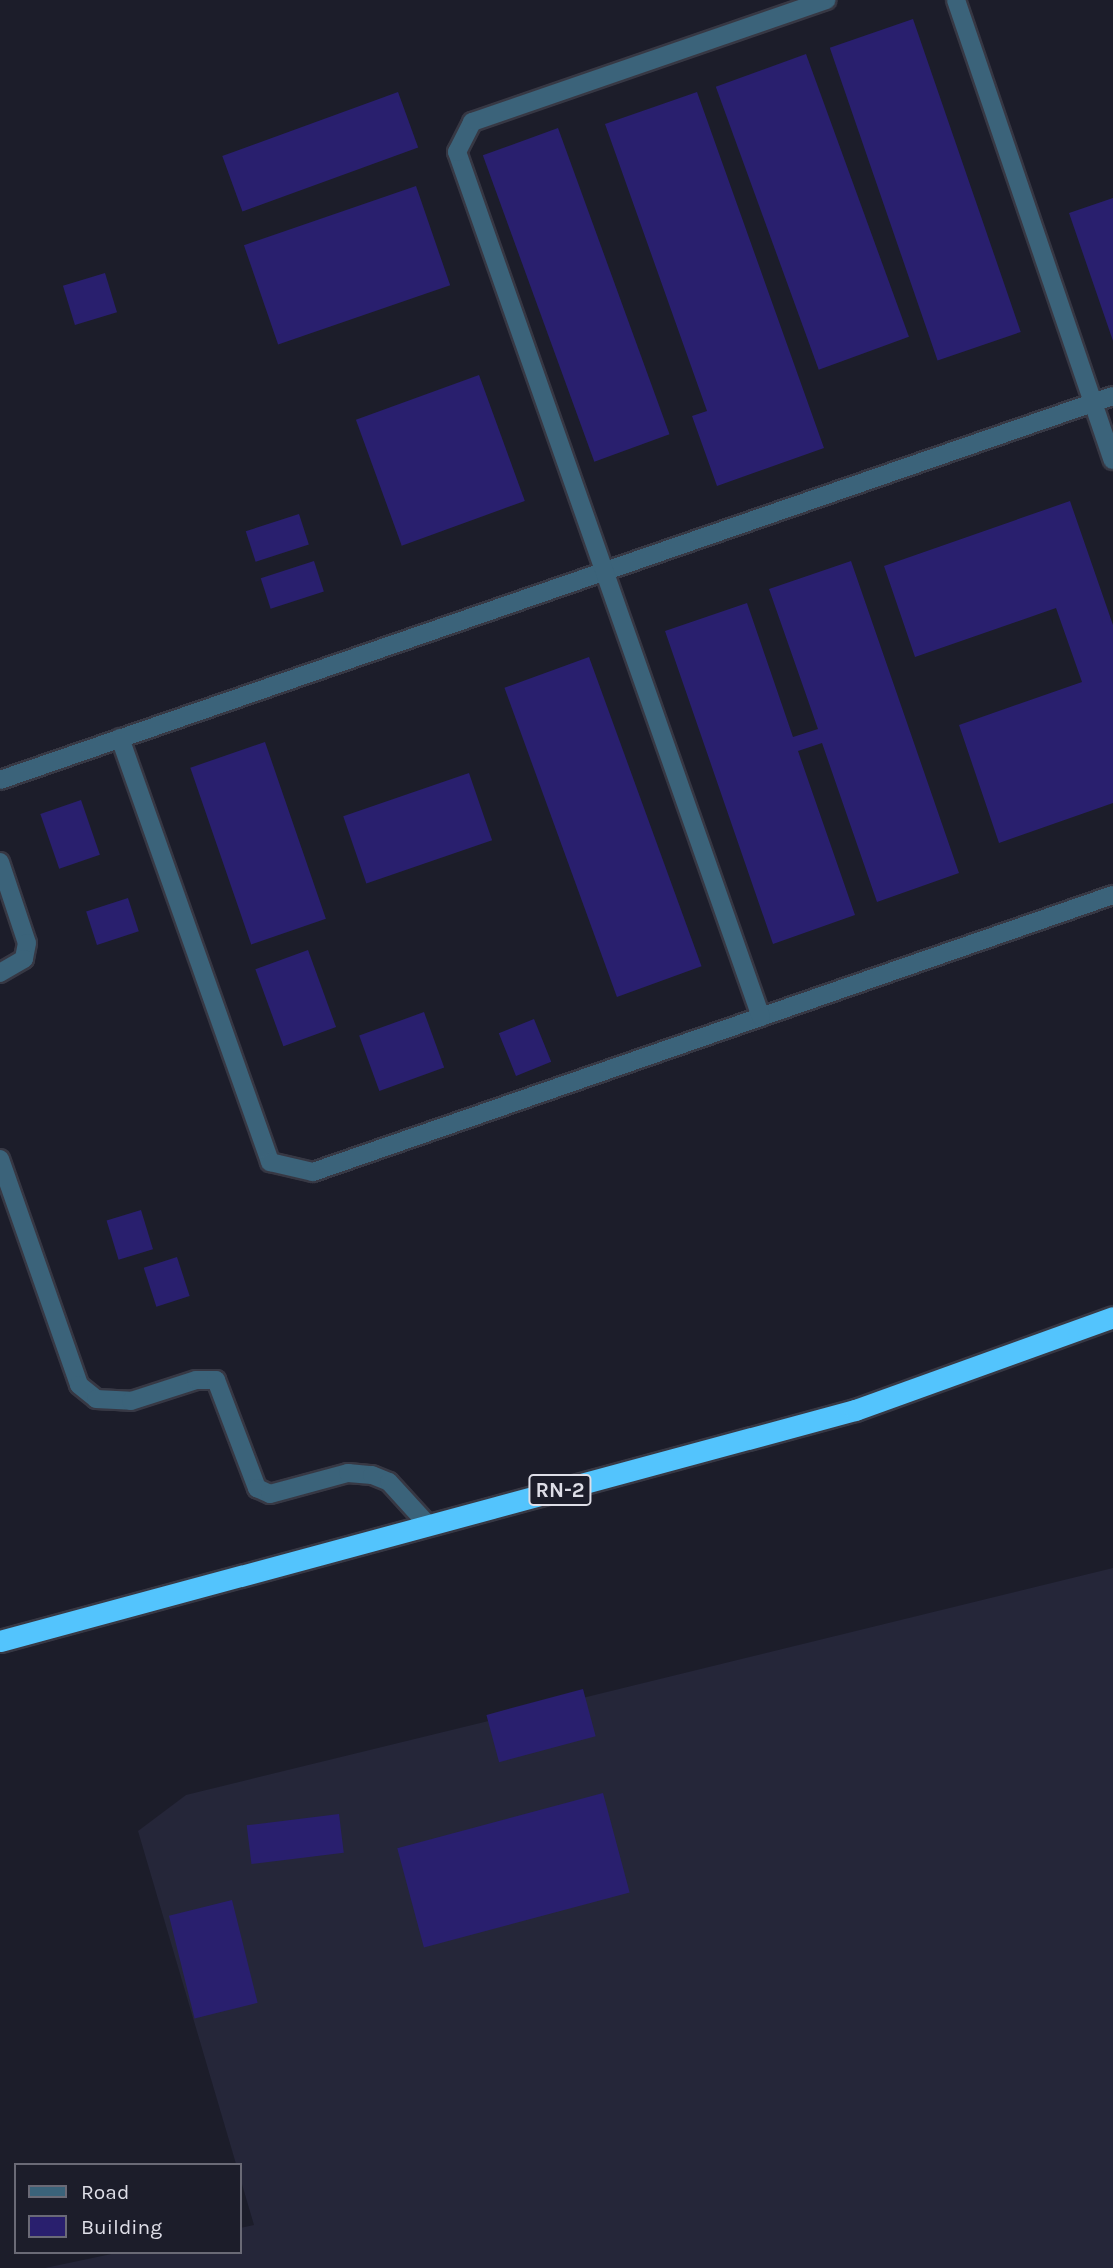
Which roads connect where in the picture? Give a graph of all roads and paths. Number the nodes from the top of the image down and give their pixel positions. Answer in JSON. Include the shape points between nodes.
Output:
{"nodes":[{"id":1,"x":827,"y":0,"type":"edge"},
{"id":2,"x":956,"y":0,"type":"edge"},
{"id":3,"x":1113,"y":396,"type":"edge"},
{"id":4,"x":1093,"y":402,"type":"junction"},
{"id":5,"x":1113,"y":460,"type":"edge"},
{"id":6,"x":604,"y":571,"type":"junction"},
{"id":7,"x":120,"y":738,"type":"junction"},
{"id":8,"x":0,"y":780,"type":"edge"},
{"id":9,"x":0,"y":862,"type":"edge"},
{"id":10,"x":1113,"y":895,"type":"edge"},
{"id":11,"x":0,"y":973,"type":"edge"},
{"id":12,"x":761,"y":1017,"type":"junction"},
{"id":13,"x":0,"y":1159,"type":"edge"},
{"id":14,"x":1113,"y":1317,"type":"edge"},
{"id":15,"x":429,"y":1526,"type":"junction"},
{"id":16,"x":0,"y":1641,"type":"edge"}],
"edges":[{"from":1,"to":6,"type":"lane","via":[[472,122],[457,152]]},
{"from":2,"to":4,"type":"lane"},
{"from":3,"to":4,"type":"lane"},
{"from":4,"to":5,"type":"lane"},
{"from":4,"to":6,"type":"lane"},
{"from":6,"to":7,"type":"lane"},
{"from":6,"to":12,"type":"lane"},
{"from":7,"to":8,"type":"lane"},
{"from":7,"to":12,"type":"lane","via":[[270,1162],[313,1172]]},
{"from":9,"to":11,"type":"lane","via":[[27,943],[24,959]]},
{"from":10,"to":12,"type":"lane"},
{"from":13,"to":15,"type":"lane","via":[[79,1385],[109,1404],[216,1380],[257,1488],[270,1494],[348,1473],[372,1475],[389,1482]]},
{"from":14,"to":15,"type":"highway","number":"RN-2","via":[[855,1410]]},
{"from":15,"to":16,"type":"highway","number":"RN-2"}]}
